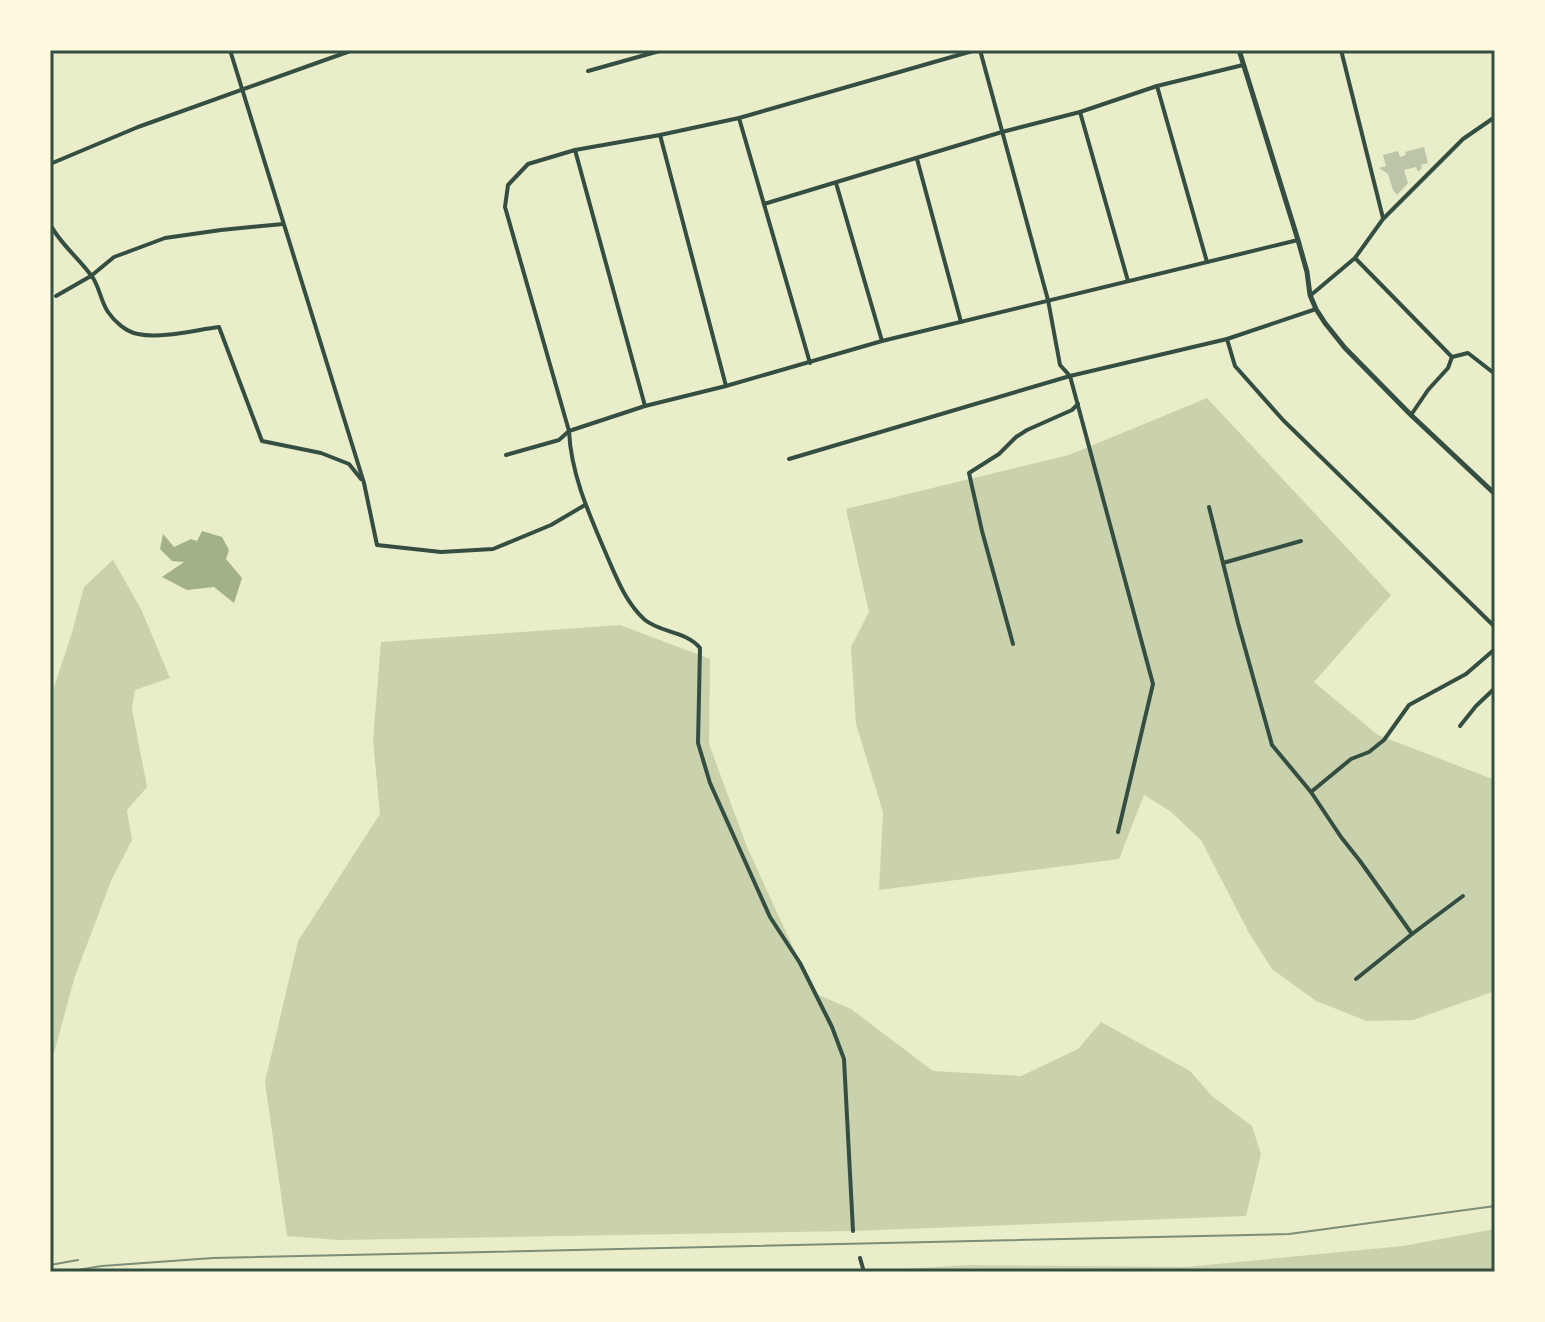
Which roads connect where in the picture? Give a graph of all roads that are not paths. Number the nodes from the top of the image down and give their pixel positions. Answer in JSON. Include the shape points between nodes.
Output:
{"nodes":[{"id":1,"x":230,"y":50,"type":"edge"},
{"id":2,"x":353,"y":50,"type":"edge"},
{"id":3,"x":663,"y":50,"type":"edge"},
{"id":4,"x":978,"y":50,"type":"edge"},
{"id":5,"x":1239,"y":50,"type":"edge"},
{"id":6,"x":1341,"y":50,"type":"edge"},
{"id":7,"x":1243,"y":65,"type":"junction"},
{"id":8,"x":588,"y":71,"type":"dead end"},
{"id":9,"x":1157,"y":86,"type":"junction"},
{"id":10,"x":242,"y":89,"type":"junction"},
{"id":11,"x":1080,"y":112,"type":"junction"},
{"id":12,"x":1495,"y":117,"type":"edge"},
{"id":13,"x":739,"y":118,"type":"junction"},
{"id":14,"x":1002,"y":132,"type":"junction"},
{"id":15,"x":660,"y":135,"type":"junction"},
{"id":16,"x":575,"y":150,"type":"junction"},
{"id":17,"x":917,"y":159,"type":"junction"},
{"id":18,"x":50,"y":164,"type":"edge"},
{"id":19,"x":836,"y":183,"type":"junction"},
{"id":20,"x":764,"y":204,"type":"junction"},
{"id":21,"x":1383,"y":219,"type":"junction"},
{"id":22,"x":50,"y":224,"type":"edge"},
{"id":23,"x":283,"y":224,"type":"junction"},
{"id":24,"x":1298,"y":240,"type":"junction"},
{"id":25,"x":1355,"y":258,"type":"junction"},
{"id":26,"x":1207,"y":262,"type":"junction"},
{"id":27,"x":91,"y":276,"type":"junction"},
{"id":28,"x":1128,"y":281,"type":"junction"},
{"id":29,"x":1310,"y":295,"type":"junction"},
{"id":30,"x":56,"y":296,"type":"dead end"},
{"id":31,"x":1048,"y":300,"type":"junction"},
{"id":32,"x":1316,"y":309,"type":"junction"},
{"id":33,"x":961,"y":322,"type":"junction"},
{"id":34,"x":1227,"y":339,"type":"junction"},
{"id":35,"x":882,"y":341,"type":"junction"},
{"id":36,"x":1452,"y":357,"type":"junction"},
{"id":37,"x":810,"y":363,"type":"junction"},
{"id":38,"x":1495,"y":374,"type":"edge"},
{"id":39,"x":1070,"y":376,"type":"junction"},
{"id":40,"x":726,"y":386,"type":"junction"},
{"id":41,"x":1078,"y":404,"type":"junction"},
{"id":42,"x":645,"y":406,"type":"junction"},
{"id":43,"x":1411,"y":415,"type":"junction"},
{"id":44,"x":569,"y":431,"type":"junction"},
{"id":45,"x":506,"y":455,"type":"dead end"},
{"id":46,"x":789,"y":459,"type":"dead end"},
{"id":47,"x":364,"y":483,"type":"junction"},
{"id":48,"x":1495,"y":494,"type":"edge"},
{"id":49,"x":585,"y":505,"type":"junction"},
{"id":50,"x":1209,"y":507,"type":"dead end"},
{"id":51,"x":1301,"y":541,"type":"dead end"},
{"id":52,"x":1223,"y":563,"type":"junction"},
{"id":53,"x":1495,"y":627,"type":"edge"},
{"id":54,"x":1013,"y":644,"type":"dead end"},
{"id":55,"x":1495,"y":649,"type":"edge"},
{"id":56,"x":1495,"y":688,"type":"edge"},
{"id":57,"x":1460,"y":726,"type":"dead end"},
{"id":58,"x":1311,"y":792,"type":"junction"},
{"id":59,"x":1118,"y":832,"type":"dead end"},
{"id":60,"x":1463,"y":896,"type":"dead end"},
{"id":61,"x":1412,"y":934,"type":"junction"},
{"id":62,"x":1356,"y":979,"type":"dead end"},
{"id":63,"x":853,"y":1231,"type":"dead end"},
{"id":64,"x":860,"y":1258,"type":"dead end"},
{"id":65,"x":864,"y":1272,"type":"edge"}],
"edges":[{"from":1,"to":10,"type":"street"},
{"from":2,"to":10,"type":"street"},
{"from":3,"to":8,"type":"street"},
{"from":4,"to":13,"type":"street"},
{"from":4,"to":14,"type":"street"},
{"from":5,"to":7,"type":"street"},
{"from":6,"to":21,"type":"street"},
{"from":7,"to":9,"type":"street"},
{"from":7,"to":24,"type":"street"},
{"from":9,"to":11,"type":"street"},
{"from":9,"to":26,"type":"street"},
{"from":10,"to":18,"type":"street"},
{"from":10,"to":23,"type":"street"},
{"from":11,"to":14,"type":"street"},
{"from":11,"to":28,"type":"street"},
{"from":12,"to":21,"type":"street","via":[[1463,139]]},
{"from":13,"to":15,"type":"street"},
{"from":13,"to":20,"type":"street"},
{"from":14,"to":17,"type":"street"},
{"from":14,"to":31,"type":"street"},
{"from":15,"to":16,"type":"street"},
{"from":15,"to":40,"type":"street"},
{"from":16,"to":42,"type":"street"},
{"from":16,"to":44,"type":"street","via":[[528,164],[508,185],[505,207]]},
{"from":17,"to":19,"type":"street"},
{"from":17,"to":33,"type":"street"},
{"from":19,"to":20,"type":"street"},
{"from":19,"to":35,"type":"street"},
{"from":20,"to":37,"type":"street"},
{"from":21,"to":25,"type":"street"},
{"from":22,"to":27,"type":"street"},
{"from":23,"to":27,"type":"street","via":[[165,238],[114,257]]},
{"from":23,"to":47,"type":"street"},
{"from":24,"to":26,"type":"street"},
{"from":24,"to":29,"type":"street"},
{"from":25,"to":29,"type":"street"},
{"from":25,"to":36,"type":"street"},
{"from":26,"to":28,"type":"street"},
{"from":27,"to":30,"type":"street"},
{"from":27,"to":47,"type":"street","via":[[105,309],[130,331],[167,334],[219,327],[262,441],[349,464]]},
{"from":28,"to":31,"type":"street"},
{"from":29,"to":32,"type":"street"},
{"from":31,"to":33,"type":"street"},
{"from":31,"to":39,"type":"street","via":[[1060,365]]},
{"from":32,"to":34,"type":"street"},
{"from":32,"to":43,"type":"street","via":[[1345,348]]},
{"from":33,"to":35,"type":"street"},
{"from":34,"to":39,"type":"street"},
{"from":34,"to":53,"type":"street","via":[[1235,366],[1283,420]]},
{"from":35,"to":37,"type":"street"},
{"from":36,"to":38,"type":"street","via":[[1468,353]]},
{"from":36,"to":43,"type":"street"},
{"from":37,"to":40,"type":"street"},
{"from":39,"to":41,"type":"street"},
{"from":39,"to":46,"type":"street"},
{"from":40,"to":42,"type":"street"},
{"from":41,"to":54,"type":"street","via":[[1027,430],[969,473]]},
{"from":41,"to":59,"type":"street","via":[[1153,684]]},
{"from":42,"to":44,"type":"street"},
{"from":43,"to":48,"type":"street"},
{"from":44,"to":45,"type":"street","via":[[559,440]]},
{"from":44,"to":49,"type":"street"},
{"from":47,"to":49,"type":"street","via":[[377,545],[441,552],[493,549]]},
{"from":49,"to":63,"type":"street","via":[[627,600],[647,622],[693,640],[700,648],[698,743],[710,783],[770,917],[800,963],[844,1059]]},
{"from":50,"to":52,"type":"street"},
{"from":51,"to":52,"type":"street"},
{"from":52,"to":58,"type":"street","via":[[1272,745]]},
{"from":55,"to":58,"type":"street","via":[[1466,674],[1409,705],[1384,740]]},
{"from":56,"to":57,"type":"street"},
{"from":58,"to":61,"type":"street"},
{"from":60,"to":61,"type":"street"},
{"from":61,"to":62,"type":"street"},
{"from":64,"to":65,"type":"street"}]}
